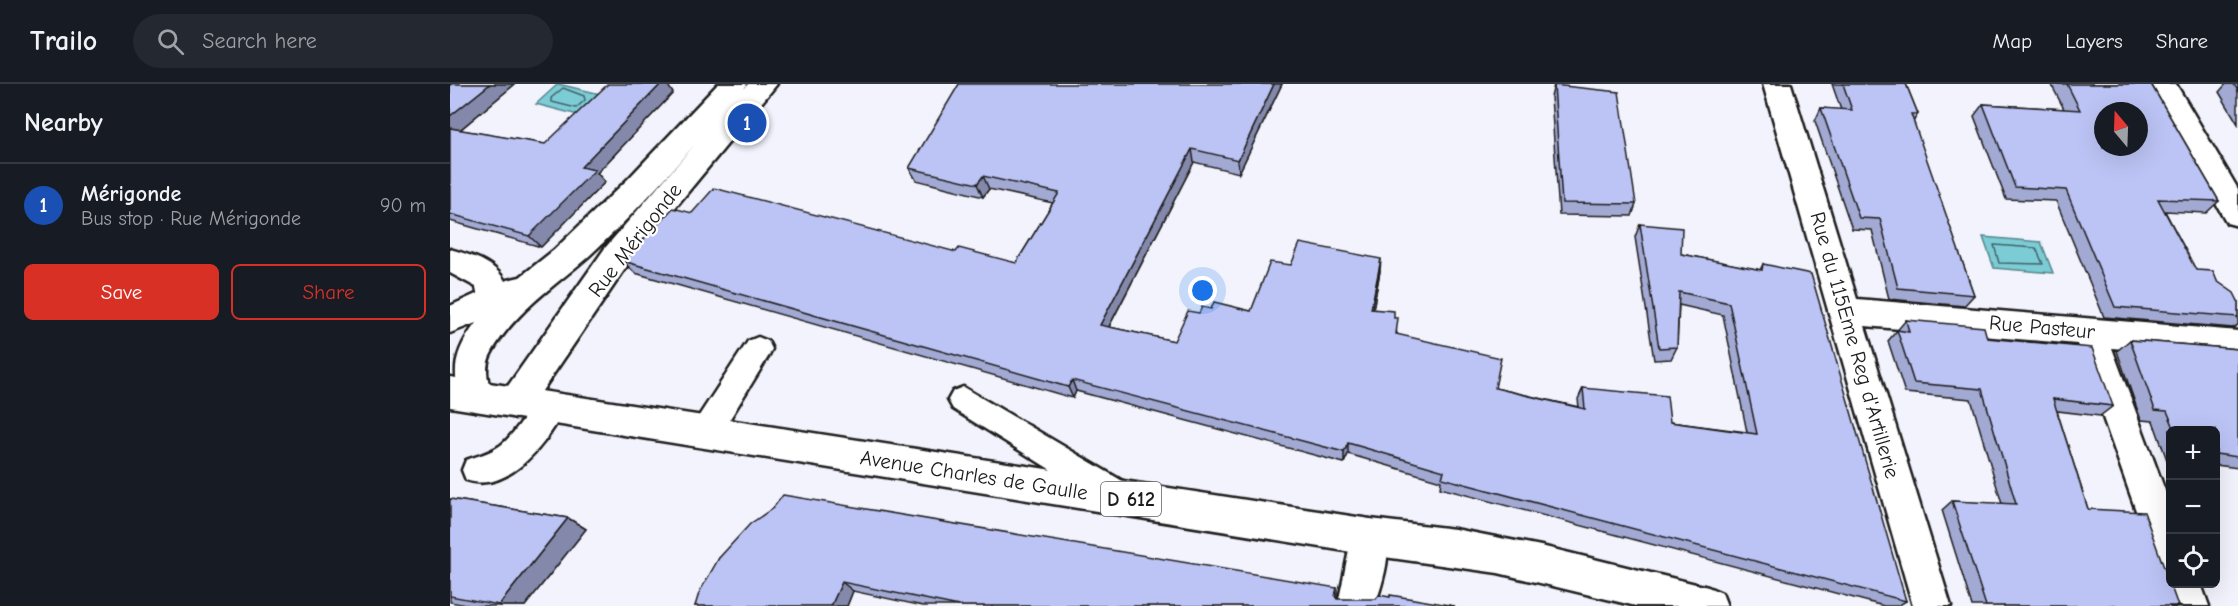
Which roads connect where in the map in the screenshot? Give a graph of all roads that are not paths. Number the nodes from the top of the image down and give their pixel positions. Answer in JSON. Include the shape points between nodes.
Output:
{"nodes":[{"id":1,"x":733,"y":84,"type":"edge"},
{"id":2,"x":763,"y":84,"type":"edge"},
{"id":3,"x":1777,"y":84,"type":"edge"},
{"id":4,"x":2162,"y":84,"type":"edge"},
{"id":5,"x":2238,"y":214,"type":"edge"},
{"id":6,"x":450,"y":261,"type":"edge"},
{"id":7,"x":498,"y":309,"type":"junction"},
{"id":8,"x":1846,"y":311,"type":"junction"},
{"id":9,"x":450,"y":321,"type":"edge"},
{"id":10,"x":2088,"y":331,"type":"junction"},
{"id":11,"x":2238,"y":345,"type":"edge"},
{"id":12,"x":758,"y":349,"type":"dead end"},
{"id":13,"x":463,"y":394,"type":"edge"},
{"id":14,"x":963,"y":400,"type":"dead end"},
{"id":15,"x":515,"y":403,"type":"junction"},
{"id":16,"x":550,"y":408,"type":"junction"},
{"id":17,"x":704,"y":434,"type":"junction"},
{"id":18,"x":477,"y":470,"type":"dead end"},
{"id":19,"x":1124,"y":498,"type":"junction"},
{"id":20,"x":1370,"y":537,"type":"junction"},
{"id":21,"x":2166,"y":542,"type":"edge"},
{"id":22,"x":2183,"y":588,"type":"edge"},
{"id":23,"x":1356,"y":606,"type":"edge"},
{"id":24,"x":1708,"y":606,"type":"edge"},
{"id":25,"x":1932,"y":606,"type":"edge"},
{"id":26,"x":2190,"y":606,"type":"edge"}],
"edges":[{"from":1,"to":7,"type":"street","name":"Rue Mérigonde","via":[[578,246]]},
{"from":2,"to":15,"type":"street","name":"Rue Mérigonde","via":[[616,257]]},
{"from":3,"to":8,"type":"street","name":"Rue du 115Eme Reg d'Artillerie"},
{"from":4,"to":5,"type":"street"},
{"from":6,"to":7,"type":"street","via":[[481,270],[493,283]]},
{"from":7,"to":9,"type":"street"},
{"from":7,"to":13,"type":"street","via":[[474,354]]},
{"from":8,"to":10,"type":"street","name":"Rue Pasteur"},
{"from":8,"to":25,"type":"street","name":"Rue du 115Eme Reg d'Artillerie"},
{"from":10,"to":11,"type":"street","name":"Rue Pasteur"},
{"from":10,"to":21,"type":"street"},
{"from":12,"to":17,"type":"lane"},
{"from":13,"to":15,"type":"street","name":"Avenue Charles de Gaulle","number":"D 612"},
{"from":14,"to":19,"type":"lane"},
{"from":15,"to":16,"type":"street","name":"Avenue Charles de Gaulle","number":"D 612"},
{"from":16,"to":17,"type":"street","name":"Avenue Charles de Gaulle","number":"D 612"},
{"from":16,"to":18,"type":"lane","via":[[514,453],[490,468]]},
{"from":17,"to":19,"type":"street","name":"Avenue Charles de Gaulle","number":"D 612"},
{"from":19,"to":20,"type":"street","name":"Avenue Charles de Gaulle","number":"D 612"},
{"from":20,"to":23,"type":"street"},
{"from":20,"to":24,"type":"street","name":"Avenue Charles de Gaulle","number":"D 612","via":[[1414,540],[1539,565]]},
{"from":22,"to":26,"type":"street"}]}
